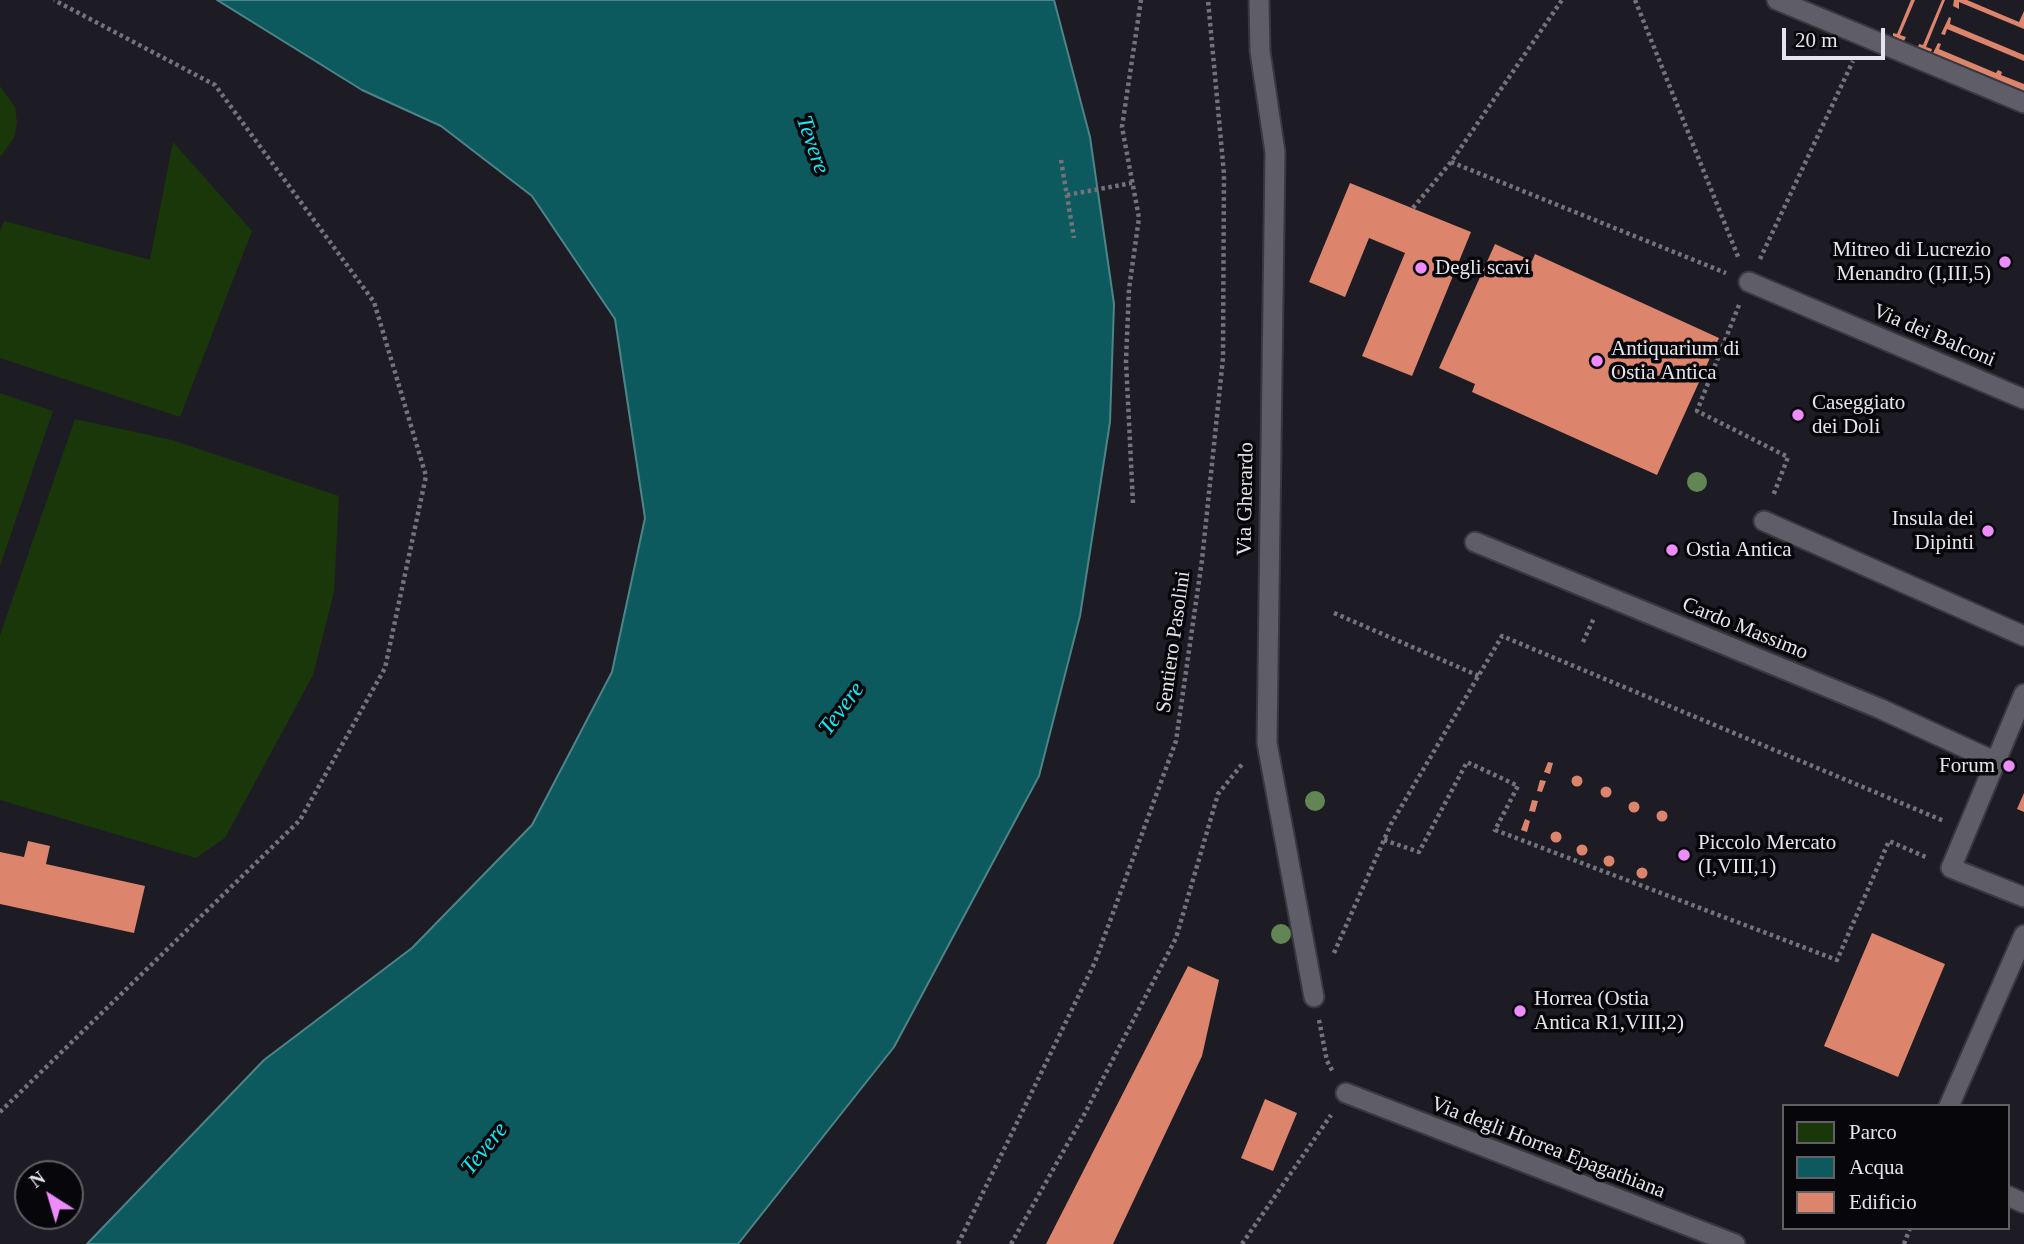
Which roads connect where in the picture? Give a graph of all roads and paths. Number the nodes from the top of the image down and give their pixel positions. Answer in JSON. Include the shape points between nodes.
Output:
{"nodes":[{"id":1,"x":54,"y":0,"type":"edge"},
{"id":2,"x":1141,"y":0,"type":"edge"},
{"id":3,"x":1208,"y":0,"type":"edge"},
{"id":4,"x":1259,"y":0,"type":"edge"},
{"id":5,"x":1562,"y":0,"type":"edge"},
{"id":6,"x":1635,"y":0,"type":"edge"},
{"id":7,"x":1777,"y":0,"type":"edge"},
{"id":8,"x":1866,"y":35,"type":"junction"},
{"id":9,"x":2024,"y":103,"type":"edge"},
{"id":10,"x":1060,"y":160,"type":"dead end"},
{"id":11,"x":1451,"y":162,"type":"junction"},
{"id":12,"x":1132,"y":183,"type":"junction"},
{"id":13,"x":1067,"y":195,"type":"junction"},
{"id":14,"x":1413,"y":208,"type":"dead end"},
{"id":15,"x":1074,"y":238,"type":"dead end"},
{"id":16,"x":1749,"y":282,"type":"junction"},
{"id":17,"x":2024,"y":399,"type":"edge"},
{"id":18,"x":1133,"y":503,"type":"dead end"},
{"id":19,"x":1764,"y":521,"type":"joint"},
{"id":20,"x":1475,"y":542,"type":"dead end"},
{"id":21,"x":1334,"y":613,"type":"dead end"},
{"id":22,"x":1592,"y":623,"type":"dead end"},
{"id":23,"x":2024,"y":636,"type":"edge"},
{"id":24,"x":1583,"y":642,"type":"dead end"},
{"id":25,"x":1479,"y":676,"type":"junction"},
{"id":26,"x":2024,"y":694,"type":"edge"},
{"id":27,"x":1266,"y":743,"type":"junction"},
{"id":28,"x":1996,"y":762,"type":"junction"},
{"id":29,"x":1967,"y":830,"type":"junction"},
{"id":30,"x":1384,"y":840,"type":"junction"},
{"id":31,"x":1951,"y":868,"type":"junction"},
{"id":32,"x":2024,"y":897,"type":"edge"},
{"id":33,"x":2024,"y":935,"type":"edge"},
{"id":34,"x":1314,"y":996,"type":"junction"},
{"id":35,"x":1346,"y":1093,"type":"junction"},
{"id":36,"x":1950,"y":1104,"type":"edge"},
{"id":37,"x":0,"y":1112,"type":"edge"},
{"id":38,"x":958,"y":1244,"type":"edge"},
{"id":39,"x":1011,"y":1244,"type":"edge"},
{"id":40,"x":1242,"y":1244,"type":"edge"},
{"id":41,"x":1735,"y":1244,"type":"edge"}],
"edges":[{"from":1,"to":37,"type":"path","via":[[215,85],[374,302],[426,476],[385,668],[300,820]]},
{"from":2,"to":12,"type":"path","via":[[1122,127]]},
{"from":3,"to":38,"type":"path","name":"Sentiero Pasolini","via":[[1224,174],[1223,358],[1202,560],[1176,741],[1095,962]]},
{"from":4,"to":27,"type":"street","name":"Via Gherardo","via":[[1260,51],[1275,152]]},
{"from":5,"to":11,"type":"path"},
{"from":6,"to":16,"type":"path"},
{"from":7,"to":8,"type":"street"},
{"from":8,"to":9,"type":"street"},
{"from":8,"to":16,"type":"path"},
{"from":10,"to":13,"type":"path"},
{"from":11,"to":14,"type":"path"},
{"from":11,"to":16,"type":"path"},
{"from":12,"to":13,"type":"path"},
{"from":12,"to":18,"type":"path","via":[[1139,218],[1129,289],[1126,361]]},
{"from":13,"to":15,"type":"path"},
{"from":16,"to":17,"type":"street","name":"Via dei Balconi"},
{"from":16,"to":19,"type":"path","via":[[1697,411],[1788,457]]},
{"from":19,"to":23,"type":"street"},
{"from":20,"to":28,"type":"street","name":"Cardo Massimo","via":[[1881,709]]},
{"from":21,"to":25,"type":"path"},
{"from":22,"to":24,"type":"path"},
{"from":25,"to":29,"type":"path","via":[[1502,636]]},
{"from":25,"to":30,"type":"path"},
{"from":26,"to":28,"type":"street"},
{"from":27,"to":34,"type":"street","name":"Via Gherardo"},
{"from":27,"to":39,"type":"path","via":[[1238,767],[1218,794],[1175,938]]},
{"from":28,"to":29,"type":"street"},
{"from":29,"to":31,"type":"street"},
{"from":30,"to":31,"type":"path","via":[[1419,852],[1467,762],[1518,786],[1495,830],[1837,960],[1889,841]]},
{"from":30,"to":34,"type":"path"},
{"from":31,"to":32,"type":"street"},
{"from":33,"to":36,"type":"street"},
{"from":34,"to":35,"type":"path","via":[[1327,1061]]},
{"from":35,"to":40,"type":"path"},
{"from":35,"to":41,"type":"street","name":"Via degli Horrea Epagathiana"}]}
